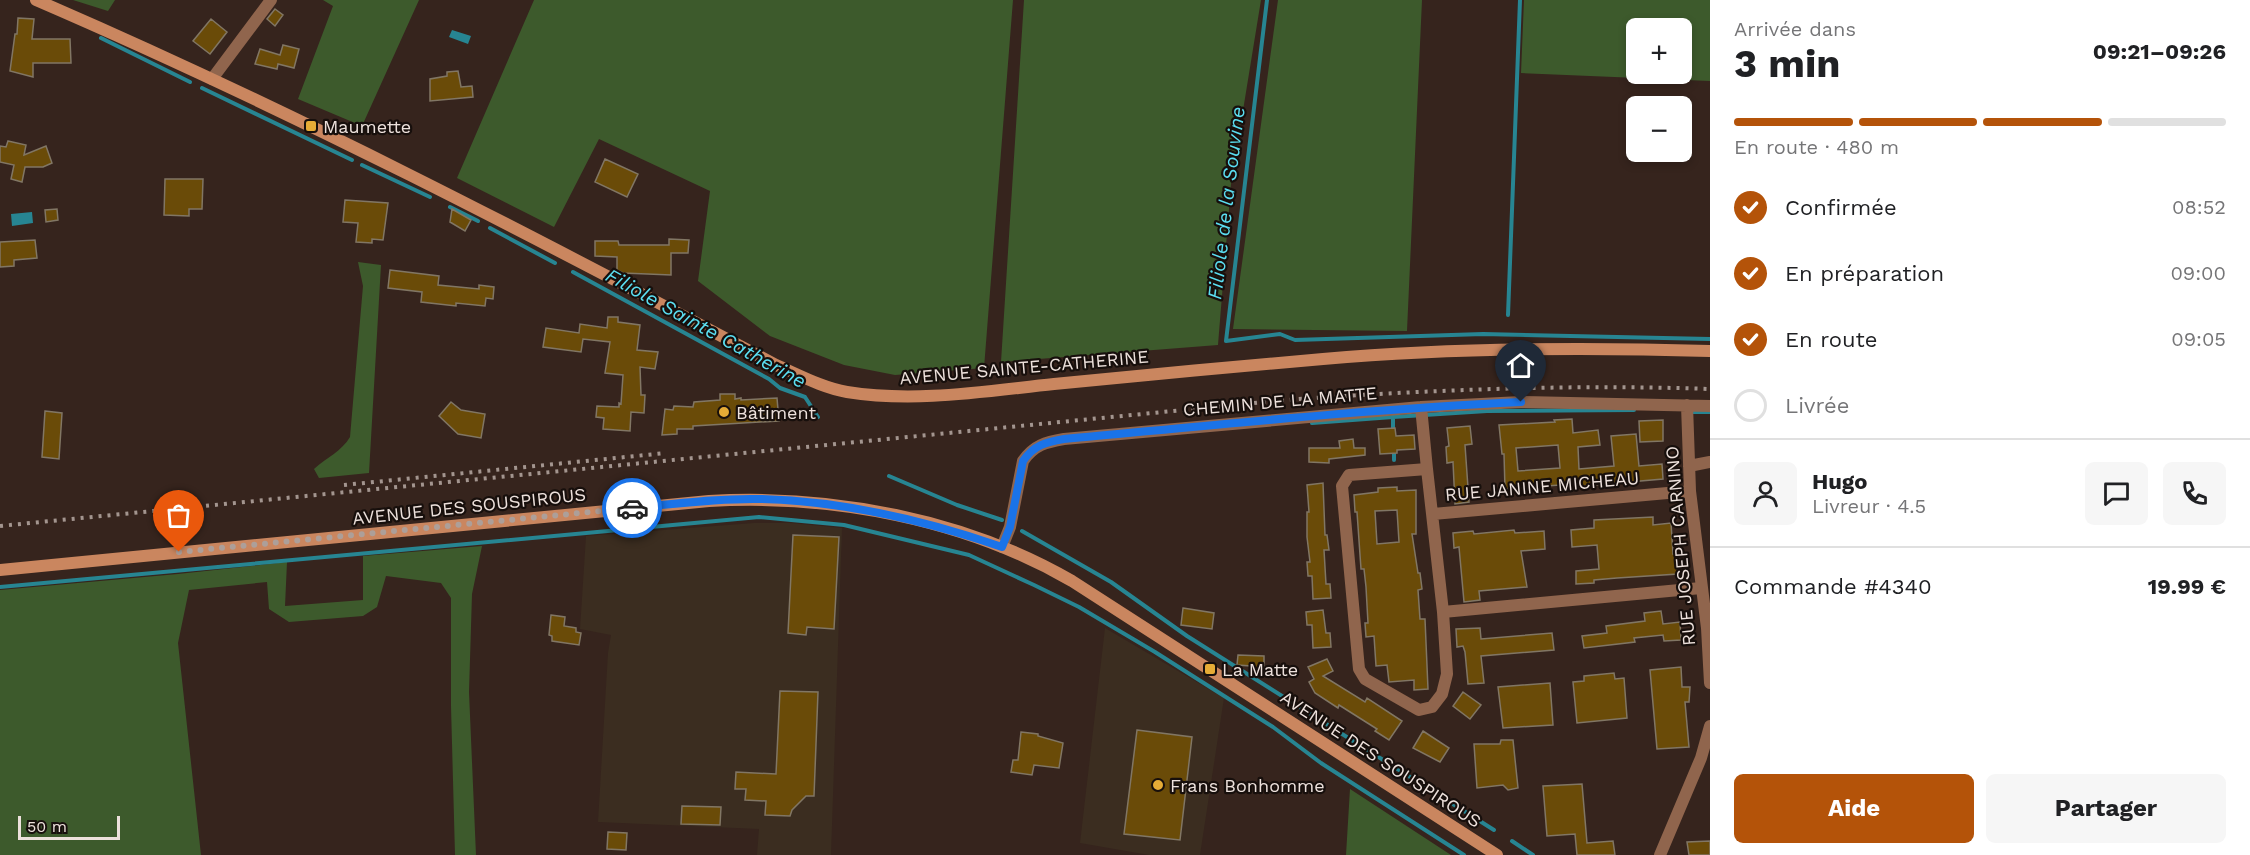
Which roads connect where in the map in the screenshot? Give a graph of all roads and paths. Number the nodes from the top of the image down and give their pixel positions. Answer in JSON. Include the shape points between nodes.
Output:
{"nodes":[{"id":1,"x":36,"y":0,"type":"edge"},
{"id":2,"x":271,"y":0,"type":"edge"},
{"id":3,"x":212,"y":79,"type":"junction"},
{"id":4,"x":1710,"y":351,"type":"edge"},
{"id":5,"x":1687,"y":405,"type":"junction"},
{"id":6,"x":1710,"y":406,"type":"edge"},
{"id":7,"x":1421,"y":407,"type":"junction"},
{"id":8,"x":1710,"y":462,"type":"edge"},
{"id":9,"x":1689,"y":466,"type":"junction"},
{"id":10,"x":1427,"y":469,"type":"junction"},
{"id":11,"x":1690,"y":491,"type":"junction"},
{"id":12,"x":1432,"y":514,"type":"junction"},
{"id":13,"x":1002,"y":547,"type":"junction"},
{"id":14,"x":0,"y":570,"type":"edge"},
{"id":15,"x":1701,"y":588,"type":"junction"},
{"id":16,"x":1443,"y":612,"type":"junction"},
{"id":17,"x":1708,"y":627,"type":"edge"},
{"id":18,"x":1710,"y":683,"type":"edge"},
{"id":19,"x":1710,"y":726,"type":"edge"},
{"id":20,"x":1497,"y":855,"type":"edge"},
{"id":21,"x":1660,"y":855,"type":"edge"}],
"edges":[{"from":1,"to":3,"type":"main road","name":"AVENUE SAINTE-CATHERINE"},
{"from":2,"to":3,"type":"street"},
{"from":3,"to":4,"type":"main road","name":"AVENUE SAINTE-CATHERINE","via":[[384,162],[776,365],[844,391],[879,396],[953,395],[1326,359],[1452,353]]},
{"from":5,"to":6,"type":"street","name":"CHEMIN DE LA MATTE"},
{"from":5,"to":7,"type":"street","name":"CHEMIN DE LA MATTE","via":[[1521,402]]},
{"from":5,"to":9,"type":"street","name":"RUE JOSEPH CARNINO"},
{"from":7,"to":10,"type":"street"},
{"from":7,"to":13,"type":"street","name":"CHEMIN DE LA MATTE","via":[[1042,443],[1023,461],[1010,527]]},
{"from":8,"to":9,"type":"street"},
{"from":9,"to":11,"type":"street","name":"RUE JOSEPH CARNINO"},
{"from":10,"to":12,"type":"street"},
{"from":10,"to":16,"type":"street","via":[[1349,475],[1342,486],[1359,669],[1365,679],[1419,710],[1432,707],[1442,694],[1447,674]]},
{"from":11,"to":12,"type":"street","name":"RUE JANINE MICHEAU"},
{"from":11,"to":15,"type":"street","name":"RUE JOSEPH CARNINO"},
{"from":12,"to":16,"type":"street"},
{"from":13,"to":14,"type":"main road","name":"AVENUE DES SOUSPIROUS","via":[[914,520],[824,504],[759,499],[617,509]]},
{"from":13,"to":20,"type":"main road","name":"AVENUE DES SOUSPIROUS","via":[[1047,566],[1096,595]]},
{"from":15,"to":16,"type":"street"},
{"from":15,"to":17,"type":"street","name":"RUE JOSEPH CARNINO"},
{"from":17,"to":18,"type":"street","name":"RUE JOSEPH CARNINO"},
{"from":19,"to":21,"type":"street","via":[[1701,758]]}]}
